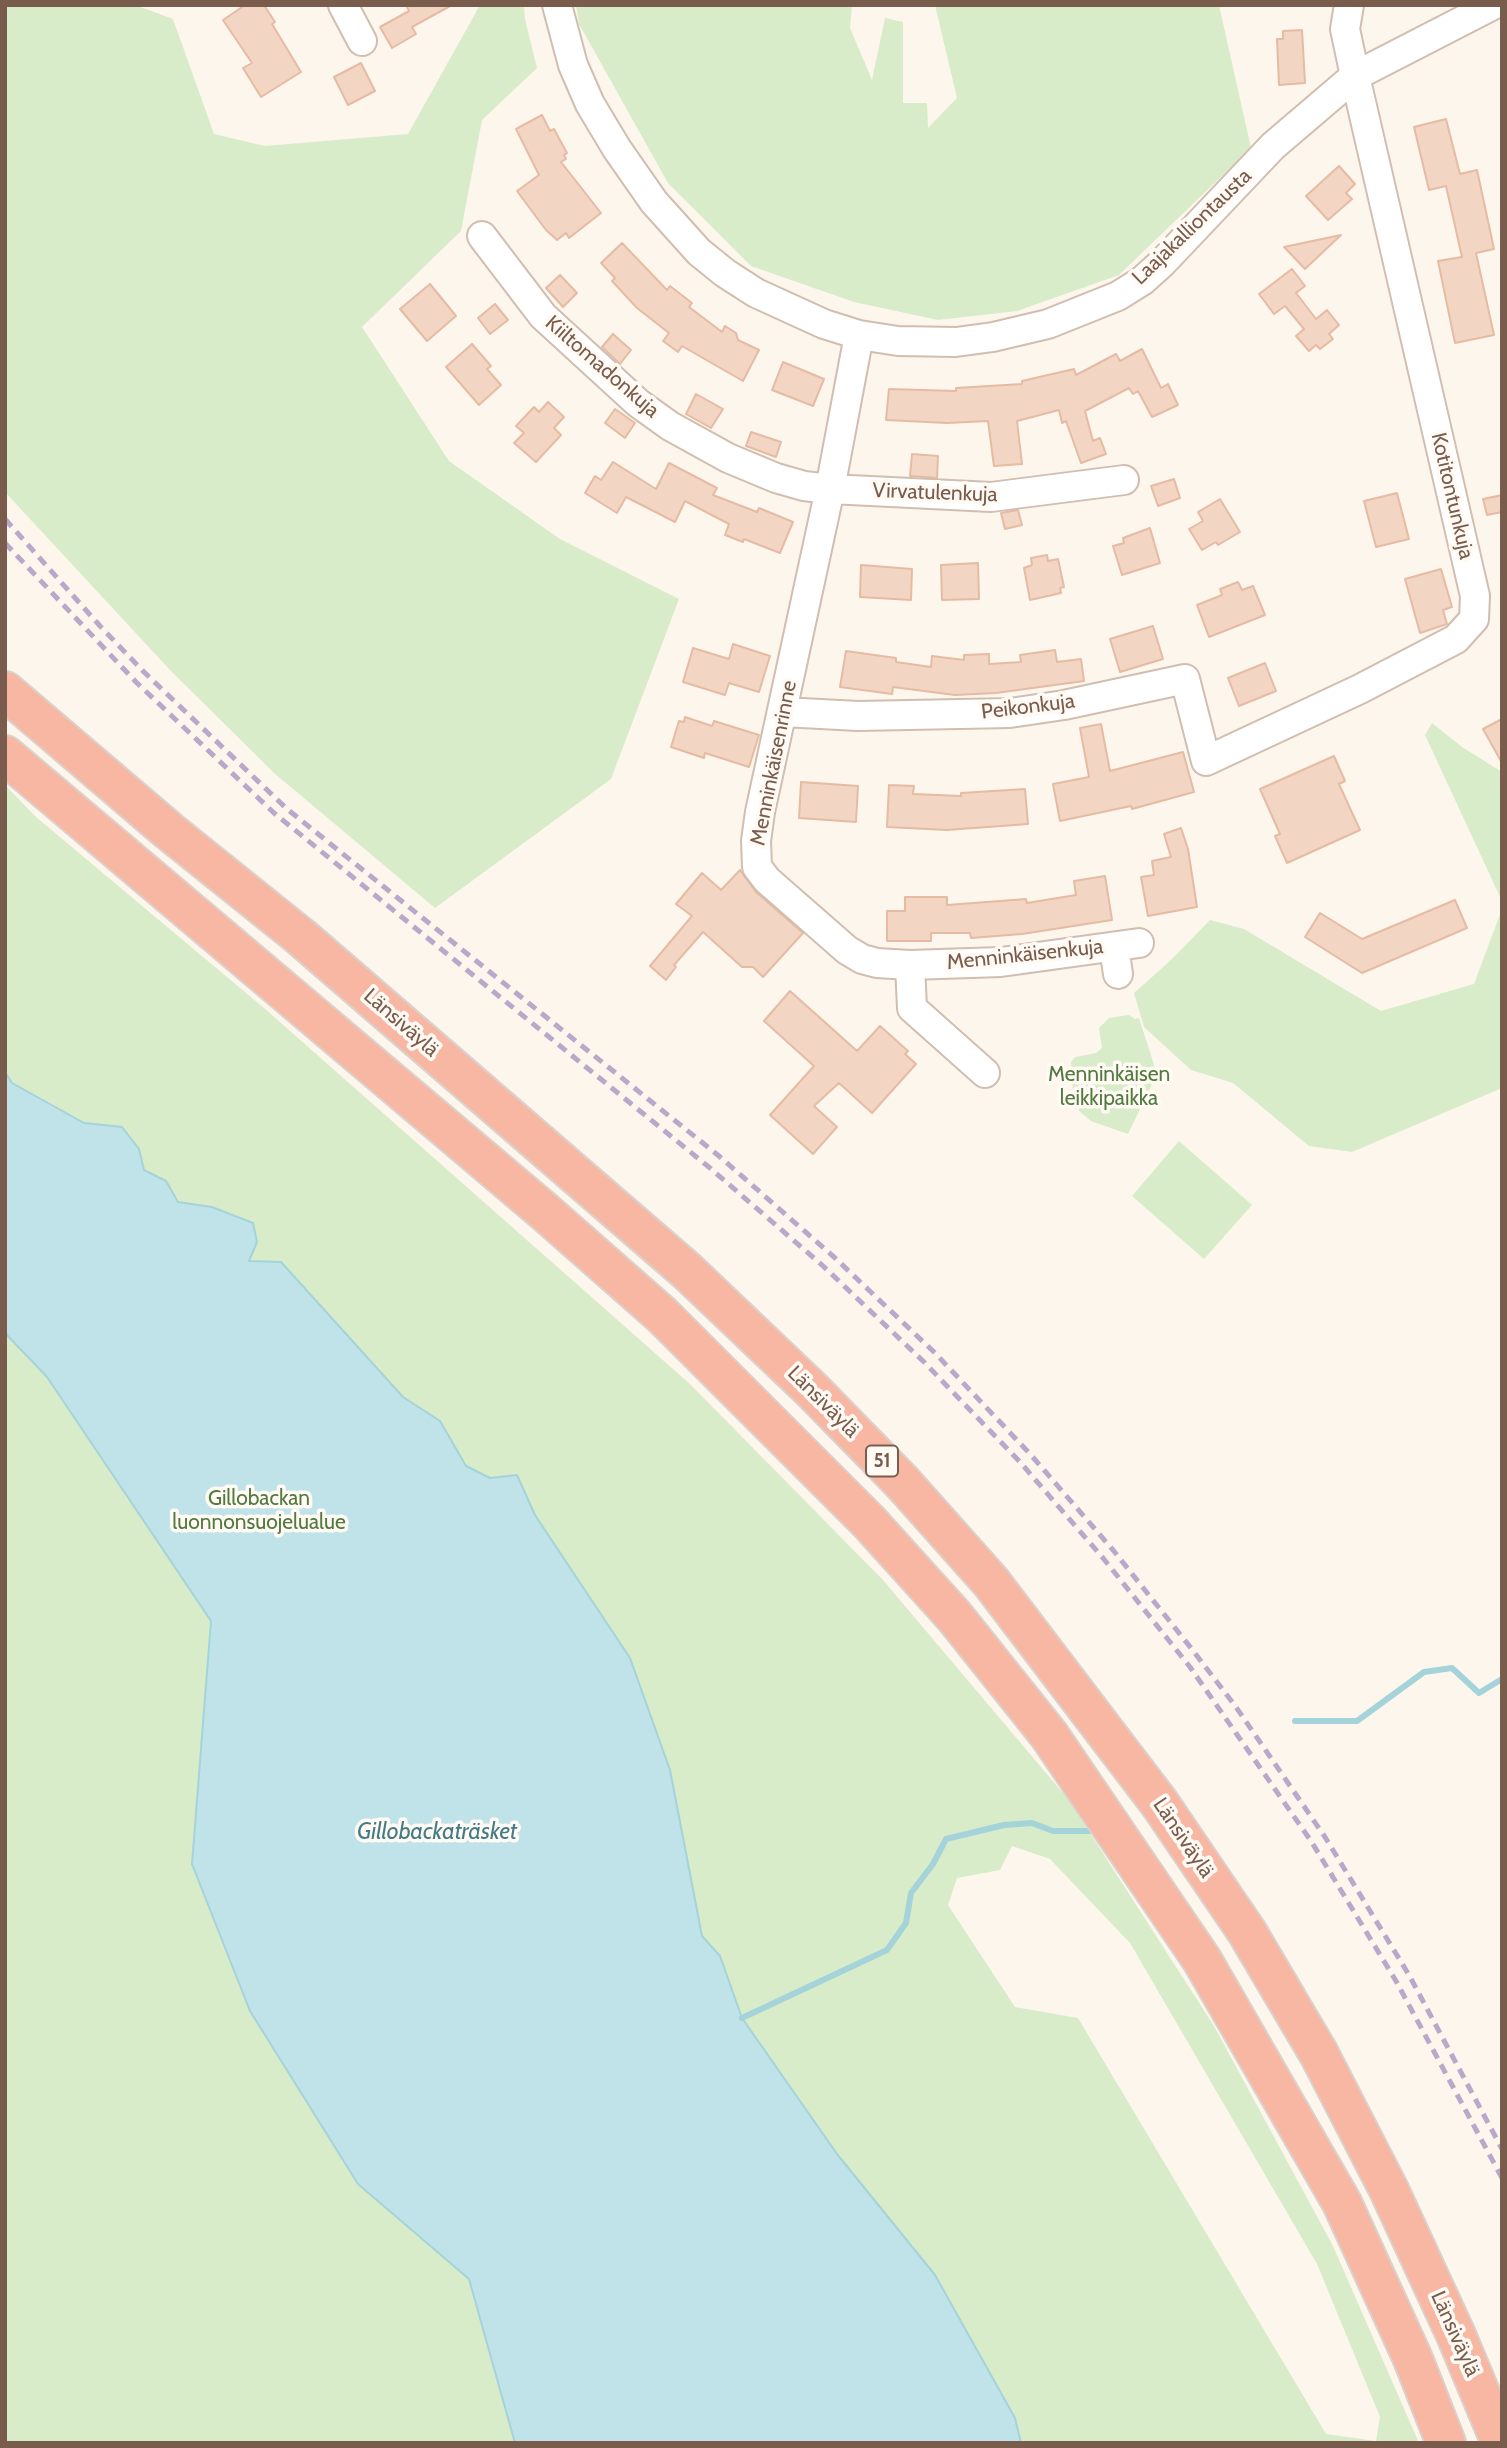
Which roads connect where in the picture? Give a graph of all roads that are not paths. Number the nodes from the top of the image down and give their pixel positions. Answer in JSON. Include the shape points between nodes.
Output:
{"nodes":[{"id":1,"x":343,"y":5,"type":"edge"},
{"id":2,"x":557,"y":5,"type":"edge"},
{"id":3,"x":1349,"y":5,"type":"edge"},
{"id":4,"x":1493,"y":5,"type":"edge"},
{"id":5,"x":362,"y":41,"type":"dead end"},
{"id":6,"x":1355,"y":76,"type":"junction"},
{"id":7,"x":482,"y":236,"type":"dead end"},
{"id":8,"x":859,"y":335,"type":"junction"},
{"id":9,"x":1124,"y":480,"type":"dead end"},
{"id":10,"x":830,"y":489,"type":"junction"},
{"id":11,"x":5,"y":691,"type":"edge"},
{"id":12,"x":783,"y":712,"type":"junction"},
{"id":13,"x":5,"y":755,"type":"edge"},
{"id":14,"x":1206,"y":761,"type":"joint"},
{"id":15,"x":910,"y":965,"type":"junction"},
{"id":16,"x":1118,"y":974,"type":"dead end"},
{"id":17,"x":985,"y":1073,"type":"dead end"},
{"id":18,"x":1446,"y":2443,"type":"edge"},
{"id":19,"x":1501,"y":2443,"type":"edge"}],
"edges":[{"from":1,"to":5,"type":"street"},
{"from":2,"to":8,"type":"street","name":"Laajakalliontausta","via":[[573,65],[590,104],[617,149],[679,232],[725,273],[756,293]]},
{"from":3,"to":6,"type":"street","name":"Kotitontunkuja","via":[[1345,29]]},
{"from":4,"to":6,"type":"street","name":"Laajakalliontausta"},
{"from":6,"to":8,"type":"street","name":"Laajakalliontausta","via":[[1273,146],[1162,263],[1118,296],[1048,324],[993,337],[956,342]]},
{"from":6,"to":14,"type":"street","name":"Kotitontunkuja","via":[[1475,596],[1474,619],[1455,639],[1360,690]]},
{"from":7,"to":10,"type":"street","name":"Kiiltomadonkuja","via":[[543,316],[638,403],[728,458],[776,478]]},
{"from":8,"to":10,"type":"street","name":"Menninkäisenrinne"},
{"from":9,"to":10,"type":"street","name":"Virvatulenkuja","via":[[991,497]]},
{"from":10,"to":12,"type":"street","name":"Menninkäisenrinne"},
{"from":11,"to":19,"type":"highway","name":"Länsiväylä","number":"51","via":[[301,937],[687,1271],[902,1482],[991,1582],[1160,1804],[1254,1943],[1319,2054],[1389,2190]]},
{"from":12,"to":14,"type":"street","name":"Peikonkuja","via":[[858,716],[1010,713],[1185,679]]},
{"from":12,"to":15,"type":"street","name":"Menninkäisenrinne","via":[[760,812],[757,867],[847,950],[877,963]]},
{"from":13,"to":18,"type":"highway","number":"51","via":[[662,1315],[869,1522],[954,1616],[1049,1735],[1202,1960],[1342,2203]]},
{"from":15,"to":16,"type":"street","name":"Menninkäisenkuja","via":[[1001,962],[1126,945]]},
{"from":15,"to":17,"type":"street","via":[[912,1008]]}]}
